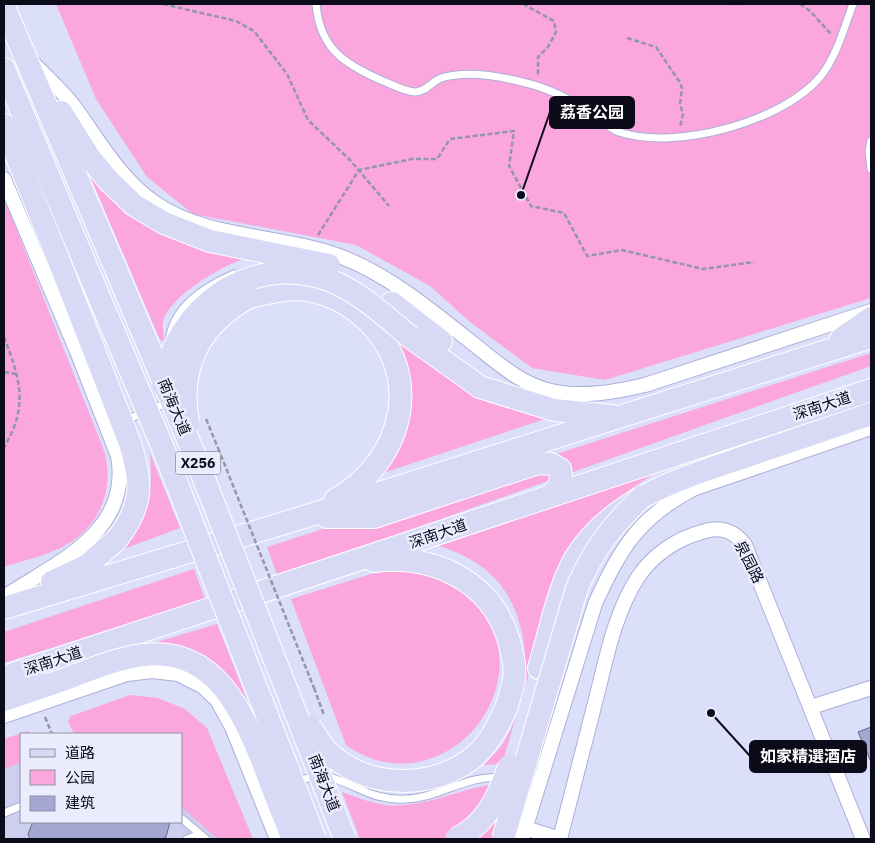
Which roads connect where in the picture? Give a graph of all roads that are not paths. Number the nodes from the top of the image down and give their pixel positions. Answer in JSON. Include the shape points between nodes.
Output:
{"nodes":[{"id":1,"x":316,"y":4,"type":"edge"},
{"id":2,"x":853,"y":4,"type":"edge"},
{"id":3,"x":8,"y":17,"type":"edge"},
{"id":4,"x":33,"y":64,"type":"junction"},
{"id":5,"x":4,"y":69,"type":"edge"},
{"id":6,"x":4,"y":125,"type":"edge"},
{"id":7,"x":871,"y":141,"type":"edge"},
{"id":8,"x":871,"y":169,"type":"edge"},
{"id":9,"x":4,"y":178,"type":"edge"},
{"id":10,"x":288,"y":243,"type":"junction"},
{"id":11,"x":277,"y":264,"type":"dead end"},
{"id":12,"x":242,"y":272,"type":"dead end"},
{"id":13,"x":871,"y":311,"type":"edge"},
{"id":14,"x":871,"y":318,"type":"edge"},
{"id":15,"x":871,"y":337,"type":"edge"},
{"id":16,"x":820,"y":353,"type":"junction"},
{"id":17,"x":176,"y":365,"type":"dead end"},
{"id":18,"x":180,"y":380,"type":"dead end"},
{"id":19,"x":871,"y":390,"type":"edge"},
{"id":20,"x":517,"y":400,"type":"junction"},
{"id":21,"x":871,"y":414,"type":"edge"},
{"id":22,"x":620,"y":417,"type":"junction"},
{"id":23,"x":107,"y":428,"type":"junction"},
{"id":24,"x":871,"y":428,"type":"edge"},
{"id":25,"x":163,"y":448,"type":"junction"},
{"id":26,"x":197,"y":461,"type":"junction"},
{"id":27,"x":550,"y":496,"type":"junction"},
{"id":28,"x":643,"y":496,"type":"junction"},
{"id":29,"x":304,"y":517,"type":"junction"},
{"id":30,"x":343,"y":565,"type":"junction"},
{"id":31,"x":4,"y":597,"type":"edge"},
{"id":32,"x":4,"y":603,"type":"edge"},
{"id":33,"x":4,"y":608,"type":"edge"},
{"id":34,"x":280,"y":668,"type":"junction"},
{"id":35,"x":4,"y":677,"type":"edge"},
{"id":36,"x":871,"y":688,"type":"edge"},
{"id":37,"x":4,"y":700,"type":"edge"},
{"id":38,"x":811,"y":708,"type":"junction"},
{"id":39,"x":4,"y":716,"type":"edge"},
{"id":40,"x":289,"y":770,"type":"junction"},
{"id":41,"x":540,"y":783,"type":"junction"},
{"id":42,"x":260,"y":796,"type":"junction"},
{"id":43,"x":20,"y":806,"type":"edge"},
{"id":44,"x":4,"y":813,"type":"edge"},
{"id":45,"x":182,"y":819,"type":"edge"},
{"id":46,"x":524,"y":834,"type":"edge"},
{"id":47,"x":203,"y":837,"type":"edge"},
{"id":48,"x":187,"y":839,"type":"edge"},
{"id":49,"x":277,"y":839,"type":"edge"},
{"id":50,"x":293,"y":839,"type":"edge"},
{"id":51,"x":315,"y":839,"type":"edge"},
{"id":52,"x":347,"y":839,"type":"edge"},
{"id":53,"x":456,"y":839,"type":"edge"},
{"id":54,"x":503,"y":839,"type":"edge"},
{"id":55,"x":560,"y":839,"type":"edge"},
{"id":56,"x":863,"y":839,"type":"edge"}],
"edges":[{"from":1,"to":2,"type":"lane","via":[[320,28],[339,57],[353,68],[404,90],[424,90],[440,78],[487,75],[556,92],[616,131],[660,139],[734,126],[782,108],[821,76],[839,43]]},
{"from":3,"to":4,"type":"main road"},
{"from":3,"to":26,"type":"main road","name":"南海大道","number":"X256","bridge":true},
{"from":4,"to":10,"type":"street","via":[[73,106],[117,169],[156,204],[181,218]]},
{"from":4,"to":20,"type":"main road","bridge":true,"via":[[90,158],[134,205],[164,224],[210,241],[326,264],[356,278]]},
{"from":5,"to":25,"type":"main road","name":"南海大道","number":"X256","bridge":true},
{"from":6,"to":32,"type":"main road","bridge":true,"via":[[138,468],[138,498],[127,526],[117,539],[88,565]]},
{"from":7,"to":8,"type":"lane"},
{"from":9,"to":23,"type":"street"},
{"from":10,"to":11,"type":"lane"},
{"from":10,"to":13,"type":"street","via":[[342,257],[402,288],[515,378],[552,391],[617,392]]},
{"from":12,"to":17,"type":"lane","via":[[210,285],[176,315],[170,328],[169,342]]},
{"from":14,"to":16,"type":"main road"},
{"from":15,"to":16,"type":"main road"},
{"from":16,"to":22,"type":"main road"},
{"from":18,"to":23,"type":"lane","via":[[179,398]]},
{"from":19,"to":27,"type":"main road","name":"深南大道"},
{"from":20,"to":22,"type":"main road","via":[[554,410]]},
{"from":20,"to":25,"type":"main road","bridge":true,"via":[[480,387],[349,289],[328,280],[283,273],[261,276],[219,293],[186,324],[166,365],[162,388]]},
{"from":21,"to":28,"type":"main road","via":[[681,479]]},
{"from":22,"to":29,"type":"main road"},
{"from":23,"to":31,"type":"street","via":[[121,473],[120,491],[106,523],[91,539]]},
{"from":24,"to":41,"type":"street","via":[[694,489],[650,517],[611,568],[595,604]]},
{"from":25,"to":40,"type":"main road","name":"南海大道","number":"X256","bridge":true},
{"from":26,"to":29,"type":"main road","bridge":true,"via":[[187,414],[187,375],[203,336],[216,321],[231,307],[274,290],[299,289],[324,294],[347,305],[384,339],[400,387],[400,412],[394,437],[366,479]]},
{"from":26,"to":34,"type":"main road","name":"南海大道","number":"X256","bridge":true},
{"from":27,"to":29,"type":"main road","via":[[562,479],[560,469],[538,463],[374,517]]},
{"from":27,"to":30,"type":"main road","name":"深南大道"},
{"from":28,"to":53,"type":"main road","bridge":true,"via":[[613,516],[589,538],[575,558],[566,578],[500,794],[484,819]]},
{"from":28,"to":54,"type":"main road","bridge":true,"via":[[603,537],[588,561],[577,588]]},
{"from":29,"to":33,"type":"main road"},
{"from":30,"to":34,"type":"main road","bridge":true,"via":[[377,561],[438,566],[475,586],[494,608],[505,627],[513,654],[514,679],[507,706],[489,740],[457,769],[436,777],[413,781],[388,780],[363,774],[343,764],[326,749],[308,724]]},
{"from":30,"to":35,"type":"main road","name":"深南大道"},
{"from":34,"to":52,"type":"main road","name":"南海大道","number":"X256","bridge":true},
{"from":36,"to":38,"type":"street"},
{"from":37,"to":50,"type":"main road","bridge":true,"via":[[142,655],[165,654],[188,661],[223,685],[235,701],[249,727]]},
{"from":38,"to":55,"type":"street","name":"泉园路","via":[[741,540],[727,530],[718,529],[698,532],[672,544],[639,576],[617,618]]},
{"from":38,"to":56,"type":"street","name":"泉园路"},
{"from":39,"to":42,"type":"street","via":[[128,674],[152,671],[178,674],[202,686],[217,700],[232,727]]},
{"from":40,"to":51,"type":"main road","name":"南海大道","number":"X256","bridge":true},
{"from":40,"to":52,"type":"main road","bridge":true,"via":[[318,813],[334,831]]},
{"from":41,"to":42,"type":"lane","via":[[490,777],[406,799],[380,798],[328,777],[310,777]]},
{"from":41,"to":46,"type":"street"},
{"from":42,"to":49,"type":"street"},
{"from":43,"to":44,"type":"lane"},
{"from":45,"to":47,"type":"lane"},
{"from":46,"to":55,"type":"street"},
{"from":47,"to":48,"type":"lane"}]}
